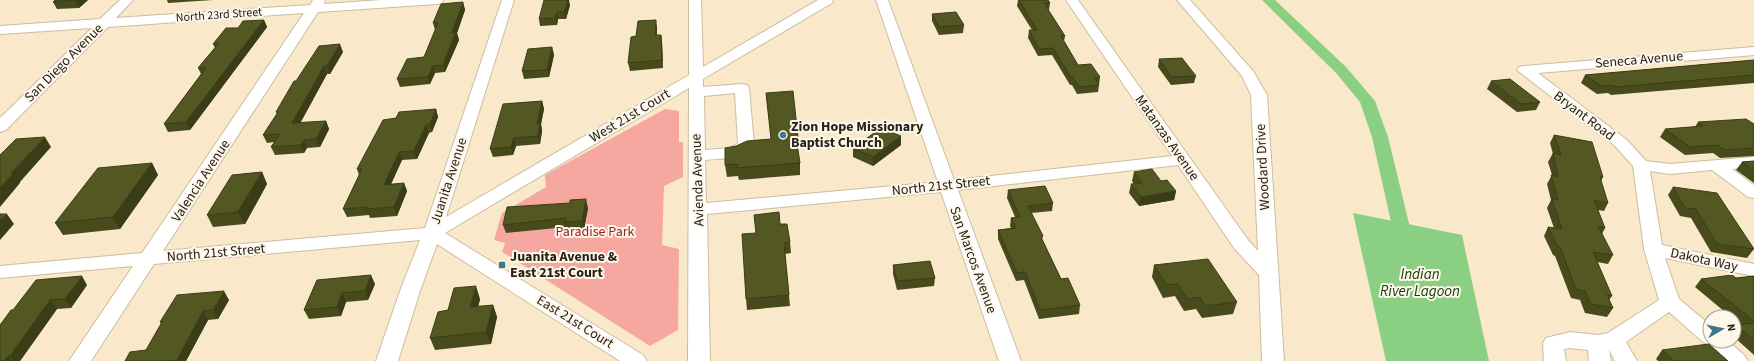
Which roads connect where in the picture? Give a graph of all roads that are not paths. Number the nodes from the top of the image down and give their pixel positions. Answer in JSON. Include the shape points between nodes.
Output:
{"nodes":[{"id":1,"x":128,"y":0,"type":"edge"},
{"id":2,"x":437,"y":0,"type":"edge"},
{"id":3,"x":508,"y":0,"type":"edge"},
{"id":4,"x":695,"y":0,"type":"edge"},
{"id":5,"x":827,"y":0,"type":"edge"},
{"id":6,"x":882,"y":0,"type":"edge"},
{"id":7,"x":1072,"y":0,"type":"edge"},
{"id":8,"x":1183,"y":0,"type":"edge"},
{"id":9,"x":318,"y":4,"type":"edge"},
{"id":10,"x":104,"y":23,"type":"junction"},
{"id":11,"x":0,"y":30,"type":"edge"},
{"id":12,"x":1754,"y":51,"type":"edge"},
{"id":13,"x":1524,"y":70,"type":"joint"},
{"id":14,"x":696,"y":85,"type":"junction"},
{"id":15,"x":0,"y":127,"type":"edge"},
{"id":16,"x":697,"y":156,"type":"junction"},
{"id":17,"x":1182,"y":160,"type":"junction"},
{"id":18,"x":1754,"y":162,"type":"edge"},
{"id":19,"x":1641,"y":165,"type":"junction"},
{"id":20,"x":1717,"y":166,"type":"junction"},
{"id":21,"x":947,"y":186,"type":"junction"},
{"id":22,"x":1754,"y":193,"type":"edge"},
{"id":23,"x":699,"y":209,"type":"junction"},
{"id":24,"x":432,"y":233,"type":"junction"},
{"id":25,"x":1653,"y":249,"type":"junction"},
{"id":26,"x":150,"y":259,"type":"junction"},
{"id":27,"x":1754,"y":270,"type":"edge"},
{"id":28,"x":0,"y":272,"type":"edge"},
{"id":29,"x":1268,"y":273,"type":"junction"},
{"id":30,"x":1670,"y":302,"type":"junction"},
{"id":31,"x":1702,"y":330,"type":"edge"},
{"id":32,"x":1604,"y":348,"type":"edge"},
{"id":33,"x":1724,"y":349,"type":"edge"},
{"id":34,"x":80,"y":361,"type":"edge"},
{"id":35,"x":387,"y":361,"type":"edge"},
{"id":36,"x":636,"y":361,"type":"edge"},
{"id":37,"x":699,"y":361,"type":"edge"},
{"id":38,"x":1010,"y":361,"type":"edge"},
{"id":39,"x":1273,"y":361,"type":"edge"},
{"id":40,"x":1555,"y":361,"type":"edge"},
{"id":41,"x":1626,"y":361,"type":"edge"},
{"id":42,"x":1737,"y":361,"type":"edge"}],
"edges":[{"from":1,"to":10,"type":"street","name":"San Diego Avenue"},
{"from":2,"to":9,"type":"street","name":"North 23rd Street"},
{"from":3,"to":24,"type":"street","name":"Juanita Avenue"},
{"from":4,"to":14,"type":"street","name":"Avienda Avenue"},
{"from":5,"to":14,"type":"street","name":"West 21st Court"},
{"from":6,"to":21,"type":"street","name":"San Marcos Avenue"},
{"from":7,"to":17,"type":"street","name":"Matanzas Avenue"},
{"from":8,"to":29,"type":"street","name":"Woodard Drive","via":[[1248,74],[1260,95]]},
{"from":9,"to":10,"type":"street","name":"North 23rd Street"},
{"from":9,"to":26,"type":"street","name":"Valencia Avenue"},
{"from":10,"to":11,"type":"street","name":"North 23rd Street"},
{"from":10,"to":15,"type":"street","name":"San Diego Avenue"},
{"from":12,"to":13,"type":"street","name":"Seneca Avenue"},
{"from":13,"to":19,"type":"street","name":"Bryant Road","via":[[1621,143]]},
{"from":14,"to":16,"type":"street","name":"Avienda Avenue"},
{"from":14,"to":16,"type":"street","via":[[742,88],[746,145],[734,152]]},
{"from":14,"to":24,"type":"street","name":"West 21st Court"},
{"from":16,"to":23,"type":"street","name":"Avienda Avenue"},
{"from":17,"to":21,"type":"street","name":"North 21st Street"},
{"from":17,"to":29,"type":"street","name":"Matanzas Avenue","via":[[1241,244]]},
{"from":18,"to":20,"type":"street"},
{"from":19,"to":20,"type":"street","via":[[1670,169]]},
{"from":19,"to":25,"type":"street"},
{"from":20,"to":22,"type":"street"},
{"from":21,"to":23,"type":"street","name":"North 21st Street"},
{"from":21,"to":38,"type":"street","name":"San Marcos Avenue"},
{"from":23,"to":37,"type":"street","name":"Avienda Avenue"},
{"from":24,"to":26,"type":"street","name":"North 21st Street"},
{"from":24,"to":35,"type":"street","name":"Juanita Avenue"},
{"from":24,"to":36,"type":"street","name":"East 21st Court"},
{"from":25,"to":27,"type":"street","name":"Dakota Way"},
{"from":25,"to":30,"type":"street"},
{"from":26,"to":28,"type":"street","name":"North 21st Street"},
{"from":26,"to":34,"type":"street","name":"Valencia Avenue"},
{"from":29,"to":39,"type":"street","name":"Woodard Drive"},
{"from":30,"to":31,"type":"street"},
{"from":30,"to":32,"type":"street"},
{"from":32,"to":40,"type":"street","via":[[1570,340],[1553,343]]},
{"from":32,"to":41,"type":"street"},
{"from":33,"to":42,"type":"street"}]}
